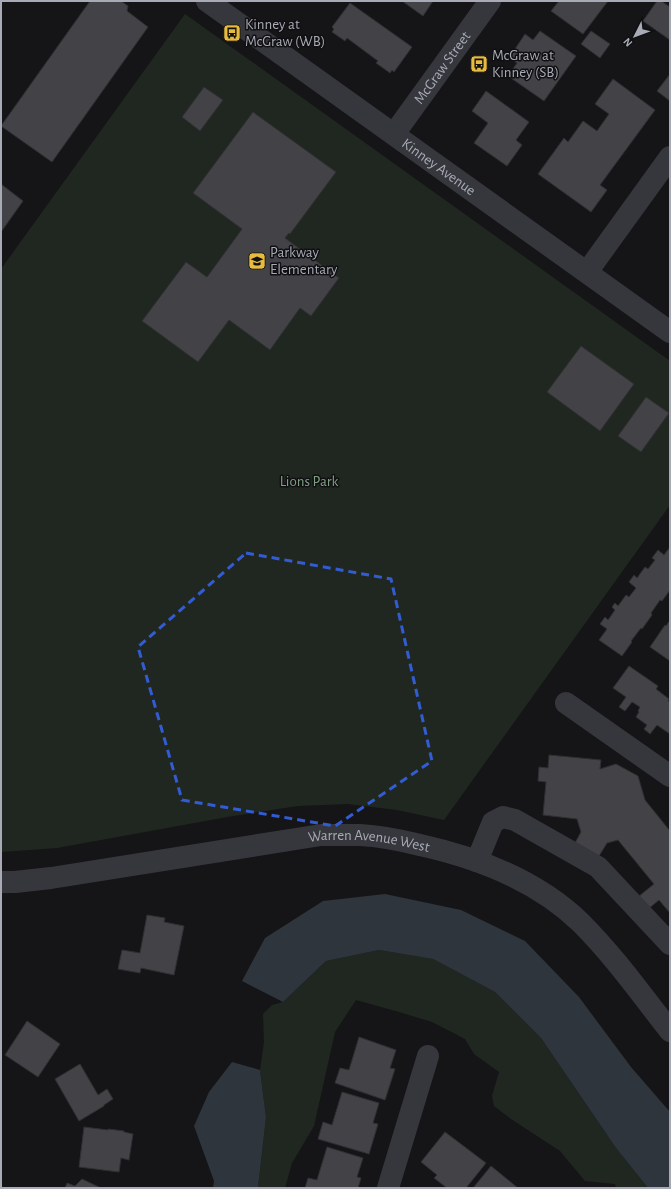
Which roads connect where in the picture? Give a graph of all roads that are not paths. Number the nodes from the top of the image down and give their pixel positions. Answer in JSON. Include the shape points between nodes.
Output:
{"nodes":[{"id":1,"x":207,"y":1,"type":"edge"},
{"id":2,"x":490,"y":1,"type":"edge"},
{"id":3,"x":394,"y":134,"type":"junction"},
{"id":4,"x":670,"y":157,"type":"edge"},
{"id":5,"x":587,"y":272,"type":"junction"},
{"id":6,"x":670,"y":332,"type":"edge"},
{"id":7,"x":566,"y":703,"type":"dead end"},
{"id":8,"x":670,"y":776,"type":"edge"},
{"id":9,"x":477,"y":861,"type":"junction"},
{"id":10,"x":1,"y":882,"type":"edge"},
{"id":11,"x":670,"y":944,"type":"edge"},
{"id":12,"x":670,"y":1031,"type":"edge"},
{"id":13,"x":428,"y":1056,"type":"dead end"},
{"id":14,"x":396,"y":1184,"type":"edge"}],
"edges":[{"from":1,"to":3,"type":"street","name":"Kinney Avenue"},
{"from":2,"to":3,"type":"street","name":"McGraw Street"},
{"from":3,"to":5,"type":"street","name":"Kinney Avenue"},
{"from":4,"to":5,"type":"street"},
{"from":5,"to":6,"type":"street","name":"Kinney Avenue"},
{"from":7,"to":8,"type":"street"},
{"from":9,"to":10,"type":"street","name":"Warren Avenue West","via":[[397,840],[361,835],[321,835],[52,878]]},
{"from":9,"to":11,"type":"street","via":[[493,822],[503,817],[515,820],[598,867]]},
{"from":9,"to":12,"type":"street","name":"Warren Avenue West","via":[[513,875],[549,896],[580,923],[608,952]]},
{"from":13,"to":14,"type":"street"}]}
